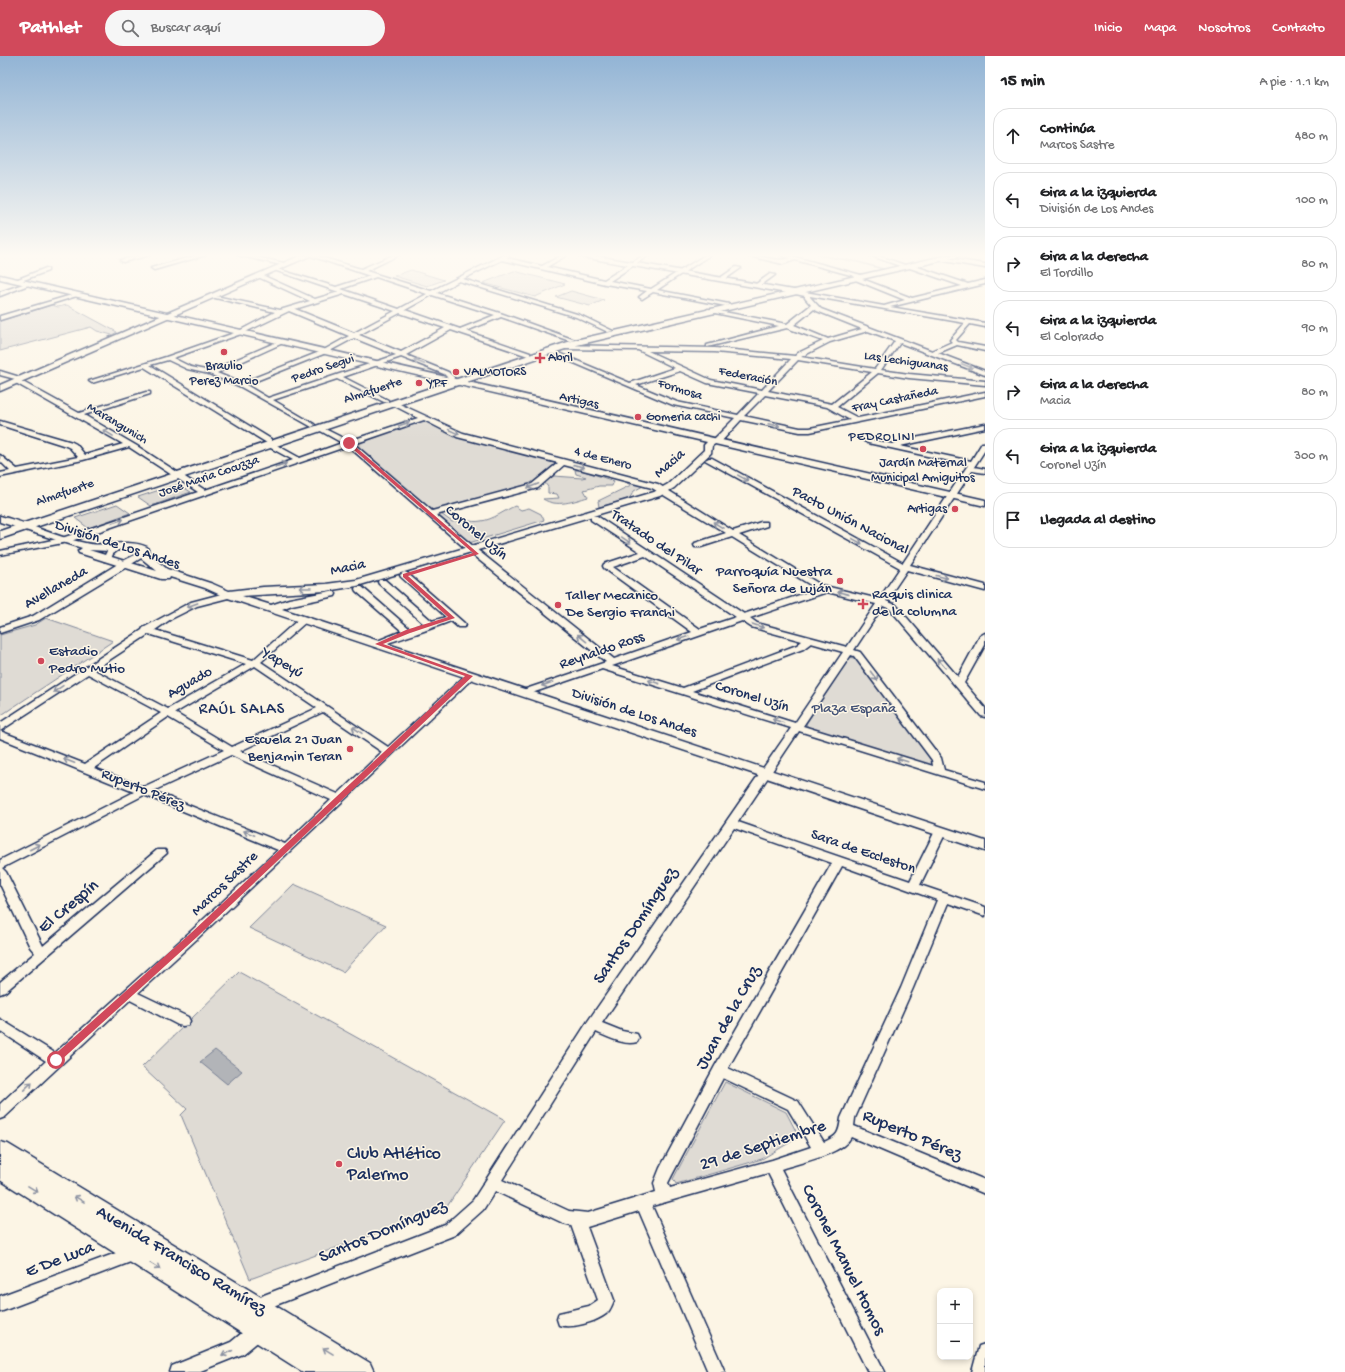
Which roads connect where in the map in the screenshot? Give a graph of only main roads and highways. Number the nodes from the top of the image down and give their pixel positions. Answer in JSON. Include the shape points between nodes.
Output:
{"nodes":[{"id":1,"x":165,"y":316,"type":"edge"},
{"id":2,"x":673,"y":316,"type":"edge"},
{"id":3,"x":685,"y":316,"type":"edge"},
{"id":4,"x":453,"y":382,"type":"junction"},
{"id":5,"x":0,"y":388,"type":"edge"},
{"id":6,"x":19,"y":527,"type":"junction"},
{"id":7,"x":0,"y":530,"type":"edge"},
{"id":8,"x":0,"y":535,"type":"edge"},
{"id":9,"x":0,"y":1151,"type":"edge"},
{"id":10,"x":0,"y":1168,"type":"edge"},
{"id":11,"x":259,"y":1319,"type":"junction"},
{"id":12,"x":326,"y":1372,"type":"edge"},
{"id":13,"x":361,"y":1372,"type":"edge"}],
"edges":[{"from":1,"to":5,"type":"main road"},
{"from":2,"to":4,"type":"main road","name":"Almafuerte","via":[[572,340]]},
{"from":3,"to":4,"type":"main road","name":"Almafuerte","via":[[560,347]]},
{"from":4,"to":6,"type":"main road","name":"Almafuerte"},
{"from":6,"to":7,"type":"main road","name":"Almafuerte"},
{"from":6,"to":8,"type":"main road"},
{"from":11,"to":9,"type":"main road","name":"Avenida Francisco Ramírez","one_way":true},
{"from":10,"to":11,"type":"main road","name":"Avenida Francisco Ramírez","one_way":true,"via":[[230,1311]]},
{"from":11,"to":12,"type":"main road","name":"Avenida Francisco Ramírez"},
{"from":13,"to":11,"type":"main road","name":"Avenida Francisco Ramírez","one_way":true}]}
